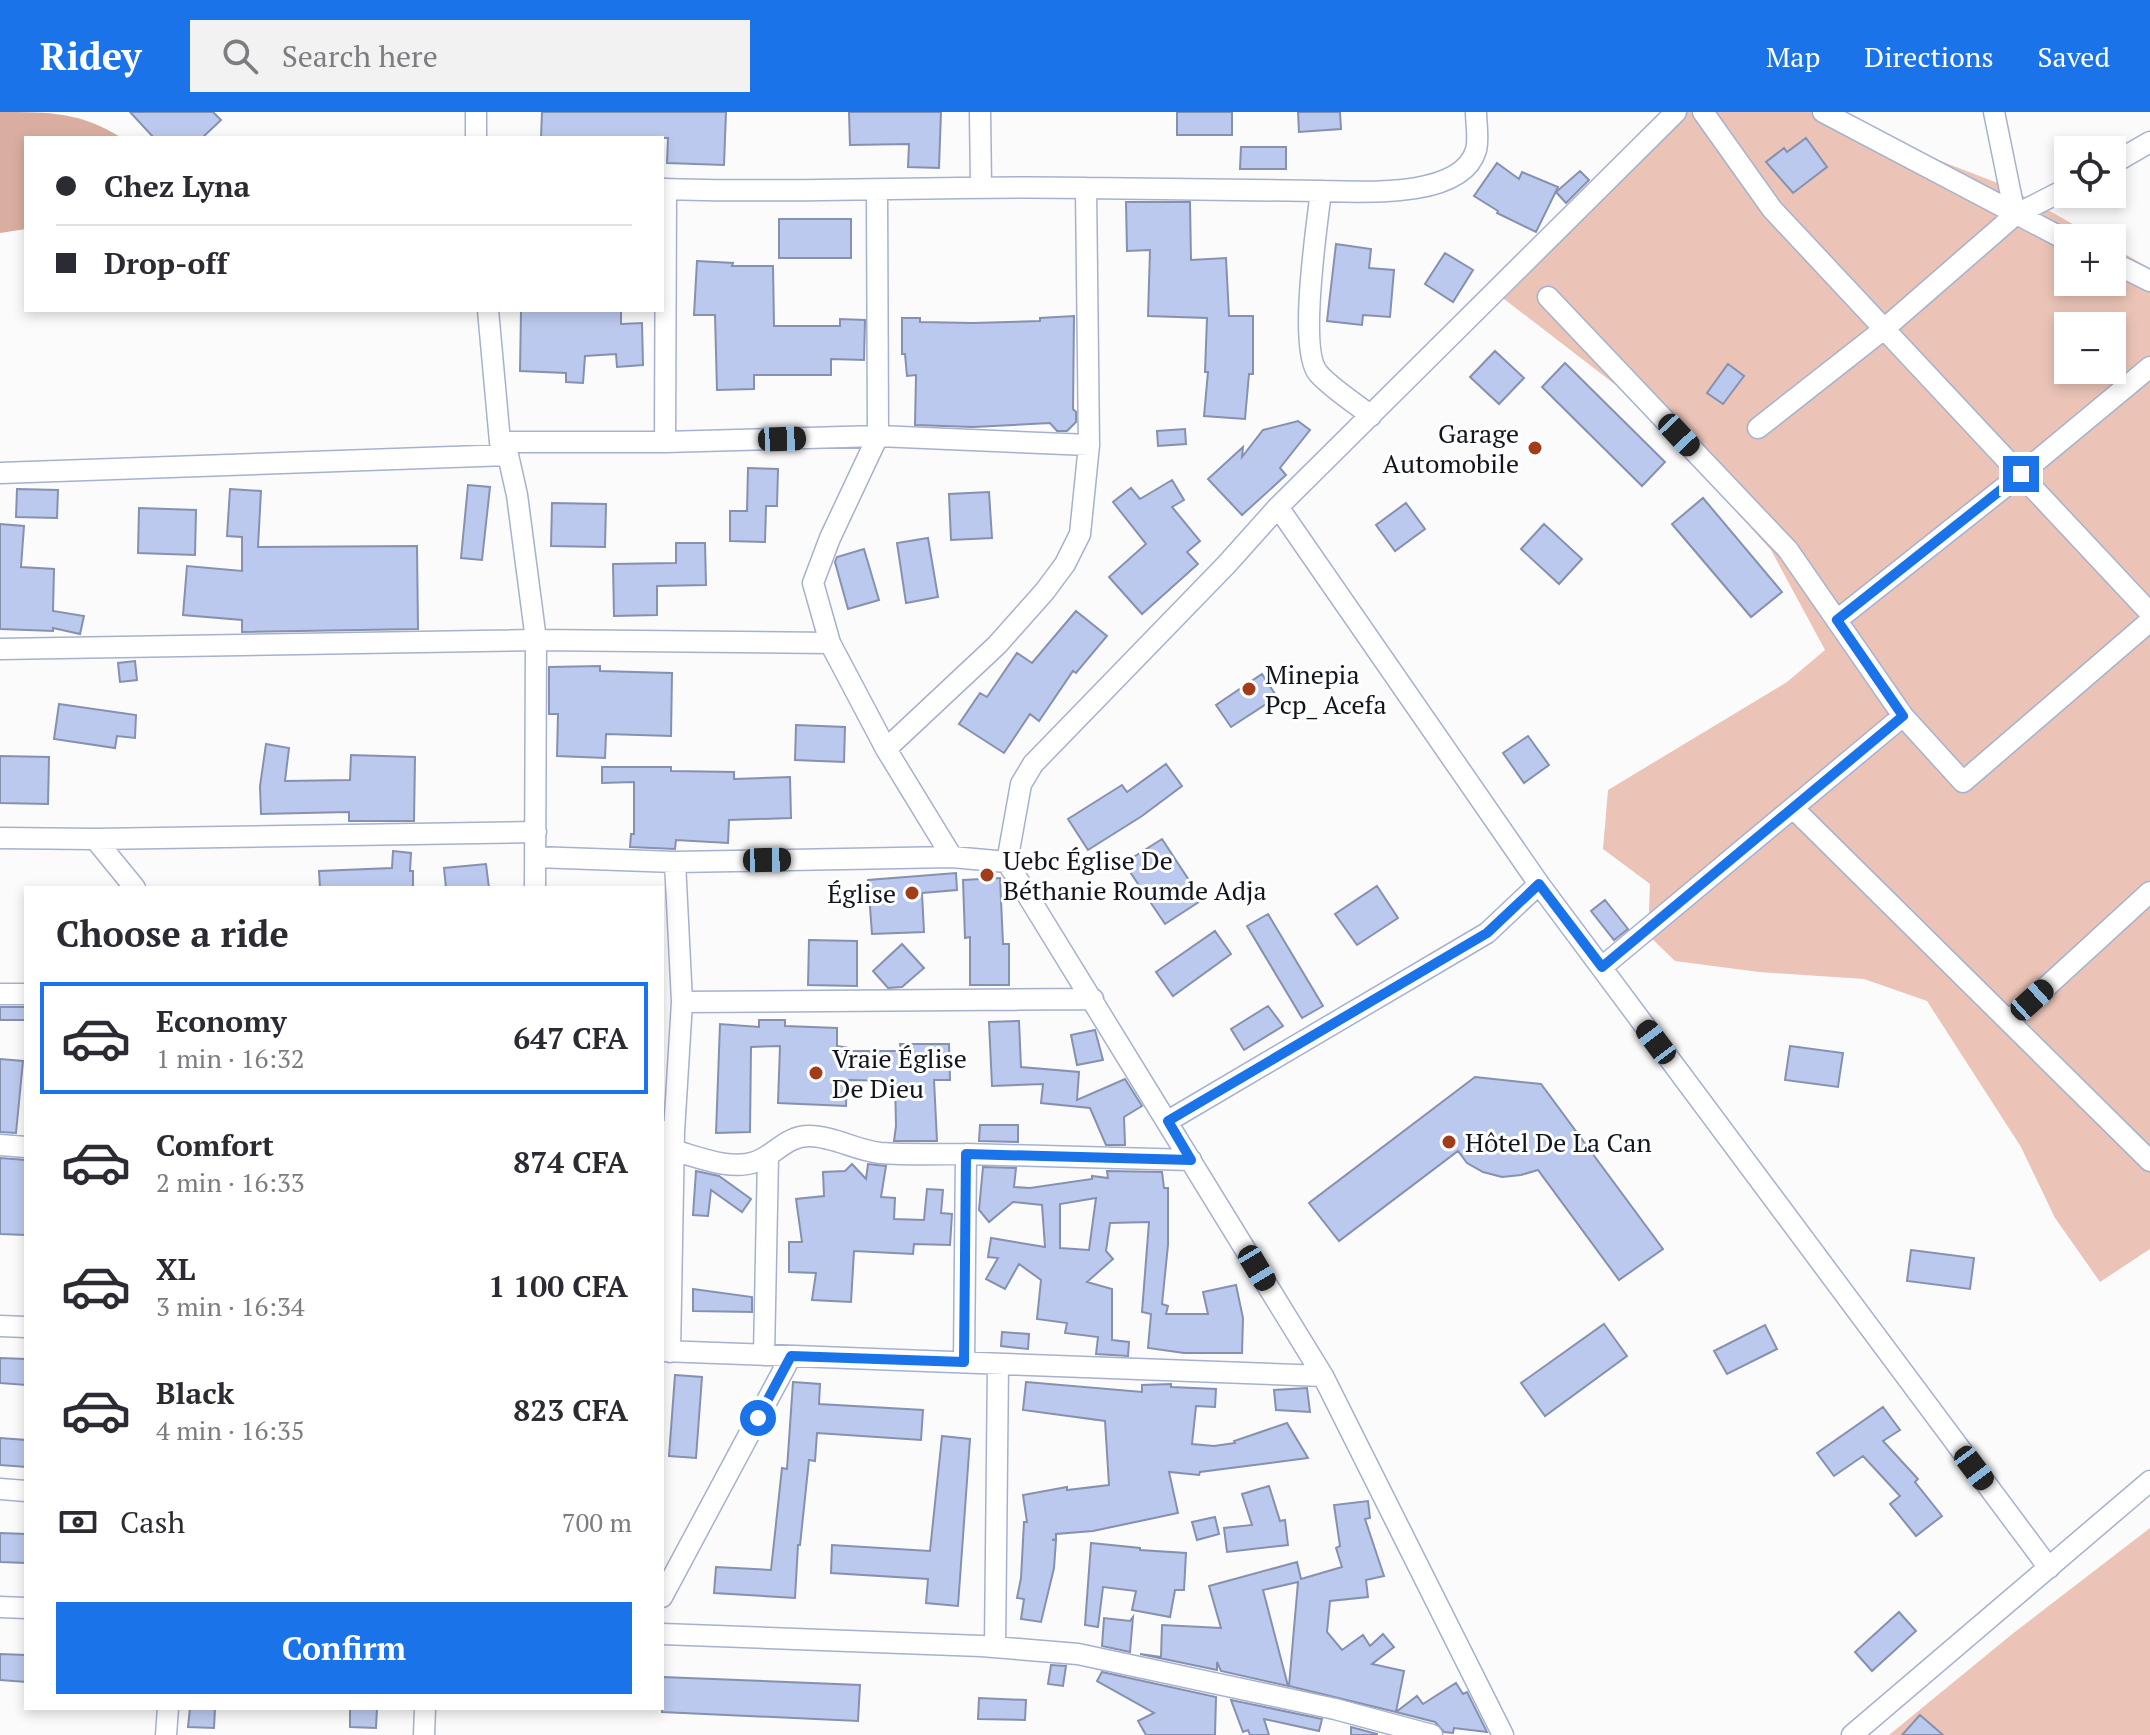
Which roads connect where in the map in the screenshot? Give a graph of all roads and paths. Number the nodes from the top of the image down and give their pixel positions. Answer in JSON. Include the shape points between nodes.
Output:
{"nodes":[{"id":1,"x":476,"y":112,"type":"edge"},
{"id":2,"x":980,"y":112,"type":"edge"},
{"id":3,"x":1476,"y":112,"type":"edge"},
{"id":4,"x":1676,"y":112,"type":"edge"},
{"id":5,"x":1703,"y":112,"type":"edge"},
{"id":6,"x":1823,"y":112,"type":"edge"},
{"id":7,"x":1994,"y":112,"type":"edge"},
{"id":8,"x":476,"y":136,"type":"edge"},
{"id":9,"x":2150,"y":142,"type":"edge"},
{"id":10,"x":2126,"y":156,"type":"edge"},
{"id":11,"x":981,"y":186,"type":"junction"},
{"id":12,"x":1086,"y":188,"type":"junction"},
{"id":13,"x":664,"y":189,"type":"edge"},
{"id":14,"x":877,"y":191,"type":"junction"},
{"id":15,"x":1321,"y":191,"type":"junction"},
{"id":16,"x":2054,"y":195,"type":"edge"},
{"id":17,"x":2015,"y":215,"type":"junction"},
{"id":18,"x":2054,"y":234,"type":"edge"},
{"id":19,"x":2126,"y":269,"type":"edge"},
{"id":20,"x":2150,"y":281,"type":"edge"},
{"id":21,"x":1548,"y":297,"type":"dead end"},
{"id":22,"x":488,"y":312,"type":"edge"},
{"id":23,"x":1884,"y":329,"type":"junction"},
{"id":24,"x":2150,"y":367,"type":"edge"},
{"id":25,"x":1371,"y":416,"type":"junction"},
{"id":26,"x":1758,"y":428,"type":"dead end"},
{"id":27,"x":878,"y":436,"type":"junction"},
{"id":28,"x":665,"y":442,"type":"junction"},
{"id":29,"x":1089,"y":445,"type":"junction"},
{"id":30,"x":504,"y":448,"type":"junction"},
{"id":31,"x":0,"y":473,"type":"edge"},
{"id":32,"x":2021,"y":474,"type":"junction"},
{"id":33,"x":1278,"y":507,"type":"junction"},
{"id":34,"x":2150,"y":613,"type":"edge"},
{"id":35,"x":1837,"y":620,"type":"junction"},
{"id":36,"x":2150,"y":621,"type":"edge"},
{"id":37,"x":536,"y":640,"type":"junction"},
{"id":38,"x":830,"y":643,"type":"junction"},
{"id":39,"x":0,"y":649,"type":"edge"},
{"id":40,"x":1903,"y":716,"type":"junction"},
{"id":41,"x":886,"y":749,"type":"junction"},
{"id":42,"x":1793,"y":808,"type":"junction"},
{"id":43,"x":536,"y":832,"type":"junction"},
{"id":44,"x":0,"y":838,"type":"edge"},
{"id":45,"x":95,"y":839,"type":"junction"},
{"id":46,"x":535,"y":857,"type":"junction"},
{"id":47,"x":952,"y":857,"type":"junction"},
{"id":48,"x":675,"y":862,"type":"junction"},
{"id":49,"x":1007,"y":862,"type":"junction"},
{"id":50,"x":1539,"y":884,"type":"junction"},
{"id":51,"x":133,"y":886,"type":"edge"},
{"id":52,"x":535,"y":886,"type":"edge"},
{"id":53,"x":2150,"y":892,"type":"edge"},
{"id":54,"x":1602,"y":967,"type":"junction"},
{"id":55,"x":0,"y":994,"type":"edge"},
{"id":56,"x":24,"y":994,"type":"edge"},
{"id":57,"x":1093,"y":999,"type":"junction"},
{"id":58,"x":682,"y":1002,"type":"junction"},
{"id":59,"x":2009,"y":1021,"type":"junction"},
{"id":60,"x":1168,"y":1121,"type":"junction"},
{"id":61,"x":669,"y":1138,"type":"edge"},
{"id":62,"x":0,"y":1145,"type":"edge"},
{"id":63,"x":24,"y":1147,"type":"edge"},
{"id":64,"x":966,"y":1154,"type":"junction"},
{"id":65,"x":768,"y":1157,"type":"junction"},
{"id":66,"x":1191,"y":1160,"type":"junction"},
{"id":67,"x":2150,"y":1161,"type":"edge"},
{"id":68,"x":0,"y":1326,"type":"edge"},
{"id":69,"x":24,"y":1327,"type":"edge"},
{"id":70,"x":666,"y":1352,"type":"edge"},
{"id":71,"x":764,"y":1355,"type":"junction"},
{"id":72,"x":791,"y":1356,"type":"junction"},
{"id":73,"x":964,"y":1362,"type":"junction"},
{"id":74,"x":998,"y":1364,"type":"junction"},
{"id":75,"x":1323,"y":1376,"type":"junction"},
{"id":76,"x":2150,"y":1481,"type":"edge"},
{"id":77,"x":0,"y":1489,"type":"edge"},
{"id":78,"x":24,"y":1491,"type":"edge"},
{"id":79,"x":2049,"y":1568,"type":"junction"},
{"id":80,"x":664,"y":1593,"type":"edge"},
{"id":81,"x":0,"y":1607,"type":"edge"},
{"id":82,"x":24,"y":1608,"type":"edge"},
{"id":83,"x":664,"y":1634,"type":"edge"},
{"id":84,"x":995,"y":1647,"type":"junction"},
{"id":85,"x":168,"y":1710,"type":"edge"},
{"id":86,"x":425,"y":1710,"type":"edge"},
{"id":87,"x":166,"y":1735,"type":"edge"},
{"id":88,"x":424,"y":1735,"type":"edge"},
{"id":89,"x":1432,"y":1735,"type":"edge"},
{"id":90,"x":1503,"y":1735,"type":"edge"},
{"id":91,"x":1852,"y":1735,"type":"edge"}],
"edges":[{"from":1,"to":8,"type":"street"},
{"from":2,"to":11,"type":"street"},
{"from":3,"to":15,"type":"street","via":[[1477,150],[1464,170],[1411,189]]},
{"from":4,"to":25,"type":"street"},
{"from":5,"to":23,"type":"street","via":[[1772,209]]},
{"from":6,"to":17,"type":"street"},
{"from":7,"to":17,"type":"street"},
{"from":9,"to":10,"type":"street"},
{"from":11,"to":12,"type":"street"},
{"from":11,"to":14,"type":"street"},
{"from":12,"to":15,"type":"street"},
{"from":12,"to":29,"type":"street"},
{"from":13,"to":14,"type":"street"},
{"from":13,"to":28,"type":"street"},
{"from":14,"to":27,"type":"street"},
{"from":15,"to":25,"type":"street","via":[[1310,350],[1316,372]]},
{"from":16,"to":17,"type":"street"},
{"from":17,"to":18,"type":"street"},
{"from":17,"to":23,"type":"street"},
{"from":19,"to":20,"type":"street"},
{"from":21,"to":35,"type":"street","via":[[1788,550]]},
{"from":22,"to":30,"type":"street"},
{"from":23,"to":26,"type":"street"},
{"from":23,"to":32,"type":"street"},
{"from":24,"to":32,"type":"street"},
{"from":25,"to":33,"type":"street"},
{"from":27,"to":28,"type":"street"},
{"from":27,"to":29,"type":"street"},
{"from":27,"to":38,"type":"street","via":[[813,583]]},
{"from":28,"to":30,"type":"street"},
{"from":29,"to":41,"type":"street","via":[[1080,534],[1065,564],[997,645]]},
{"from":30,"to":31,"type":"street"},
{"from":30,"to":37,"type":"street","via":[[517,495]]},
{"from":32,"to":34,"type":"street"},
{"from":32,"to":35,"type":"street"},
{"from":33,"to":49,"type":"street","via":[[1033,764],[1021,784]]},
{"from":33,"to":50,"type":"street"},
{"from":35,"to":40,"type":"street"},
{"from":36,"to":40,"type":"street","via":[[1963,782]]},
{"from":37,"to":38,"type":"street"},
{"from":37,"to":39,"type":"street"},
{"from":37,"to":43,"type":"street"},
{"from":38,"to":41,"type":"street"},
{"from":40,"to":42,"type":"street"},
{"from":41,"to":47,"type":"street"},
{"from":42,"to":54,"type":"street"},
{"from":42,"to":59,"type":"street"},
{"from":43,"to":45,"type":"street"},
{"from":43,"to":46,"type":"street"},
{"from":44,"to":45,"type":"street"},
{"from":45,"to":51,"type":"street"},
{"from":46,"to":48,"type":"street"},
{"from":46,"to":52,"type":"street"},
{"from":47,"to":48,"type":"street"},
{"from":47,"to":49,"type":"street"},
{"from":48,"to":58,"type":"street"},
{"from":49,"to":57,"type":"street"},
{"from":50,"to":54,"type":"street"},
{"from":50,"to":60,"type":"street","via":[[1487,933]]},
{"from":53,"to":59,"type":"street"},
{"from":54,"to":79,"type":"street"},
{"from":55,"to":56,"type":"street"},
{"from":57,"to":58,"type":"street"},
{"from":57,"to":60,"type":"street"},
{"from":58,"to":61,"type":"street"},
{"from":59,"to":67,"type":"street"},
{"from":60,"to":66,"type":"street"},
{"from":61,"to":65,"type":"street","via":[[742,1166]]},
{"from":61,"to":70,"type":"street"},
{"from":62,"to":63,"type":"street"},
{"from":64,"to":65,"type":"street","via":[[879,1153],[807,1136],[791,1138]]},
{"from":64,"to":66,"type":"street"},
{"from":64,"to":73,"type":"street"},
{"from":65,"to":71,"type":"street"},
{"from":66,"to":75,"type":"street"},
{"from":68,"to":69,"type":"street"},
{"from":70,"to":71,"type":"street"},
{"from":71,"to":72,"type":"street"},
{"from":72,"to":73,"type":"street"},
{"from":72,"to":80,"type":"street"},
{"from":73,"to":74,"type":"street"},
{"from":74,"to":75,"type":"street"},
{"from":74,"to":84,"type":"street"},
{"from":75,"to":90,"type":"street"},
{"from":76,"to":79,"type":"street"},
{"from":77,"to":78,"type":"street"},
{"from":79,"to":91,"type":"street"},
{"from":81,"to":82,"type":"street"},
{"from":83,"to":84,"type":"street"},
{"from":84,"to":89,"type":"street","via":[[1078,1654]]},
{"from":85,"to":87,"type":"street"},
{"from":86,"to":88,"type":"street"}]}
